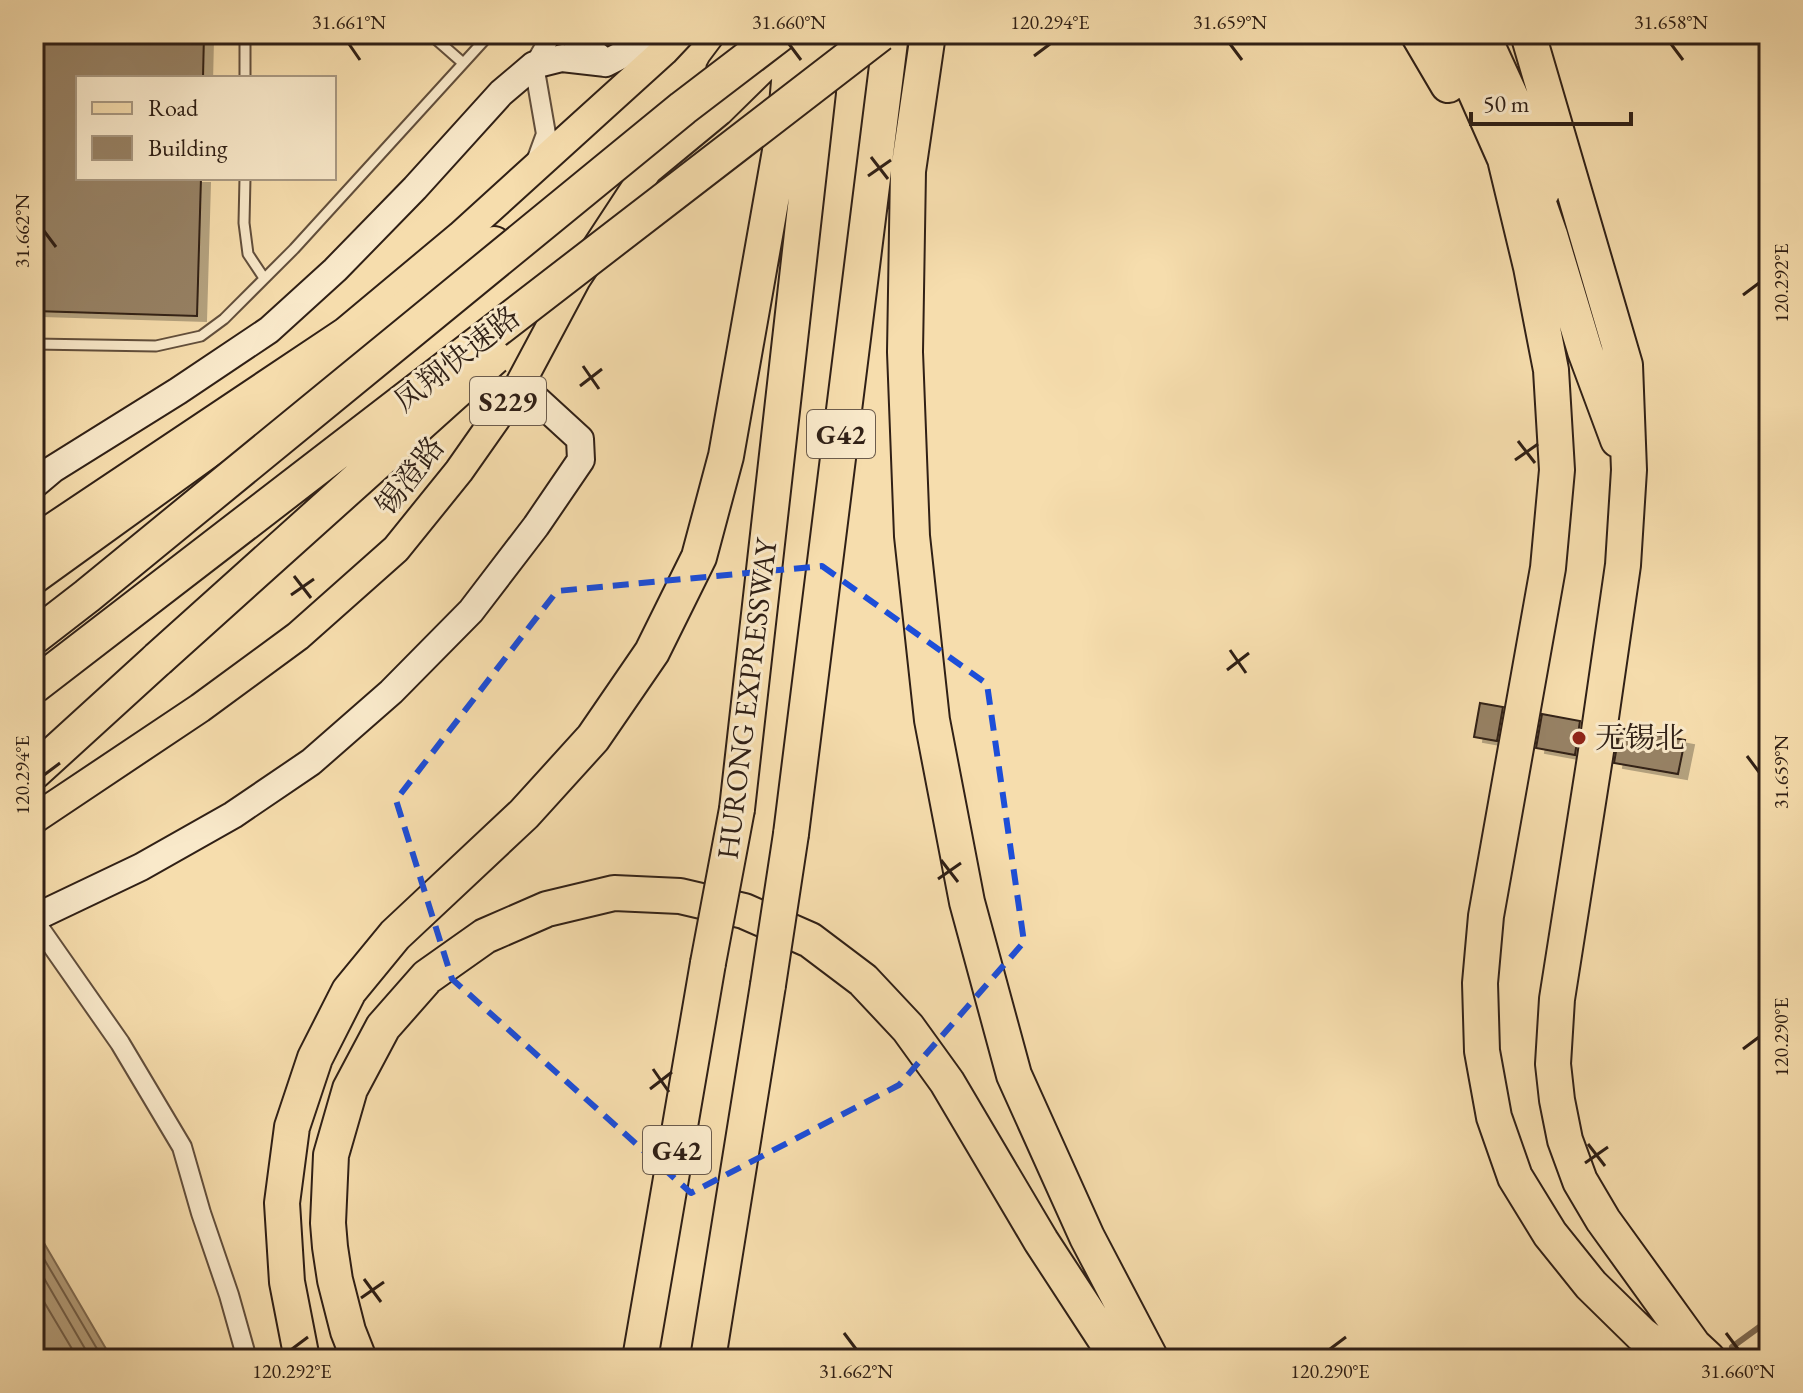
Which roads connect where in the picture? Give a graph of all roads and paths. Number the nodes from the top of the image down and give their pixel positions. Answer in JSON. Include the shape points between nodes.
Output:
{"nodes":[{"id":1,"x":245,"y":34,"type":"edge"},
{"id":2,"x":430,"y":34,"type":"edge"},
{"id":3,"x":490,"y":34,"type":"edge"},
{"id":4,"x":552,"y":34,"type":"edge"},
{"id":5,"x":576,"y":34,"type":"edge"},
{"id":6,"x":658,"y":34,"type":"edge"},
{"id":7,"x":680,"y":34,"type":"edge"},
{"id":8,"x":748,"y":34,"type":"edge"},
{"id":9,"x":780,"y":34,"type":"edge"},
{"id":10,"x":793,"y":34,"type":"edge"},
{"id":11,"x":822,"y":34,"type":"edge"},
{"id":12,"x":880,"y":34,"type":"edge"},
{"id":13,"x":891,"y":34,"type":"edge"},
{"id":14,"x":928,"y":34,"type":"edge"},
{"id":15,"x":1467,"y":34,"type":"edge"},
{"id":16,"x":1482,"y":34,"type":"edge"},
{"id":17,"x":1429,"y":36,"type":"edge"},
{"id":18,"x":1531,"y":44,"type":"edge"},
{"id":19,"x":463,"y":63,"type":"junction"},
{"id":20,"x":606,"y":63,"type":"junction"},
{"id":21,"x":534,"y":65,"type":"junction"},
{"id":22,"x":245,"y":76,"type":"edge"},
{"id":23,"x":683,"y":108,"type":"junction"},
{"id":24,"x":648,"y":166,"type":"junction"},
{"id":25,"x":532,"y":170,"type":"junction"},
{"id":26,"x":702,"y":170,"type":"junction"},
{"id":27,"x":245,"y":180,"type":"edge"},
{"id":28,"x":1550,"y":235,"type":"junction"},
{"id":29,"x":264,"y":278,"type":"junction"},
{"id":30,"x":34,"y":344,"type":"edge"},
{"id":31,"x":520,"y":384,"type":"junction"},
{"id":32,"x":1629,"y":470,"type":"junction"},
{"id":33,"x":34,"y":485,"type":"edge"},
{"id":34,"x":44,"y":532,"type":"edge"},
{"id":35,"x":34,"y":576,"type":"edge"},
{"id":36,"x":34,"y":637,"type":"edge"},
{"id":37,"x":34,"y":686,"type":"edge"},
{"id":38,"x":34,"y":772,"type":"edge"},
{"id":39,"x":34,"y":819,"type":"edge"},
{"id":40,"x":34,"y":919,"type":"edge"},
{"id":41,"x":1631,"y":1259,"type":"junction"},
{"id":42,"x":1651,"y":1347,"type":"edge"},
{"id":43,"x":642,"y":1348,"type":"edge"},
{"id":44,"x":710,"y":1354,"type":"edge"},
{"id":45,"x":247,"y":1359,"type":"edge"},
{"id":46,"x":302,"y":1359,"type":"edge"},
{"id":47,"x":359,"y":1359,"type":"edge"},
{"id":48,"x":1118,"y":1359,"type":"edge"},
{"id":49,"x":1151,"y":1359,"type":"edge"},
{"id":50,"x":1673,"y":1359,"type":"edge"},
{"id":51,"x":1708,"y":1359,"type":"edge"},
{"id":52,"x":1731,"y":1359,"type":"edge"}],
"edges":[{"from":1,"to":22,"type":"lane"},
{"from":2,"to":19,"type":"lane"},
{"from":3,"to":19,"type":"lane"},
{"from":4,"to":21,"type":"street"},
{"from":5,"to":20,"type":"main road"},
{"from":6,"to":20,"type":"main road"},
{"from":7,"to":25,"type":"main road"},
{"from":8,"to":24,"type":"main road","name":"锡澄路","number":"S229"},
{"from":9,"to":23,"type":"highway","name":"凤翔快速路","bridge":true},
{"from":10,"to":24,"type":"highway","via":[[717,109]]},
{"from":10,"to":46,"type":"highway","via":[[786,117],[726,456],[699,557],[652,652],[593,738],[524,814],[395,935],[349,991],[315,1058],[292,1127],[282,1203],[287,1282]]},
{"from":11,"to":43,"type":"highway","name":"HURONG EXPRESSWAY","number":"G42","bridge":true,"via":[[737,809]]},
{"from":12,"to":26,"type":"highway","name":"凤翔快速路","bridge":true},
{"from":13,"to":44,"type":"highway","name":"HURONG EXPRESSWAY","number":"G42","bridge":true,"via":[[791,834]]},
{"from":14,"to":49,"type":"highway","via":[[908,171],[905,352],[912,536],[932,720],[967,902],[1014,1075],[1087,1237]]},
{"from":15,"to":28,"type":"highway","via":[[1521,150]]},
{"from":16,"to":28,"type":"highway","via":[[1533,145]]},
{"from":17,"to":42,"type":"highway","via":[[1531,267],[1551,370],[1557,470],[1548,568],[1486,916],[1480,983],[1482,1051],[1494,1117],[1515,1177],[1550,1234]]},
{"from":18,"to":32,"type":"highway","via":[[1625,365]]},
{"from":19,"to":29,"type":"lane"},
{"from":20,"to":21,"type":"main road","via":[[562,58]]},
{"from":21,"to":25,"type":"street","via":[[546,134]]},
{"from":21,"to":33,"type":"main road","via":[[501,93],[335,270],[269,330]]},
{"from":23,"to":35,"type":"highway","bridge":true},
{"from":23,"to":36,"type":"highway","name":"凤翔快速路","bridge":true},
{"from":24,"to":31,"type":"main road","name":"锡澄路","number":"S229","via":[[576,279]]},
{"from":25,"to":34,"type":"main road","via":[[345,332]]},
{"from":26,"to":37,"type":"highway","name":"凤翔快速路","bridge":true},
{"from":26,"to":38,"type":"highway","bridge":true},
{"from":27,"to":29,"type":"lane","via":[[248,254]]},
{"from":28,"to":32,"type":"highway"},
{"from":29,"to":30,"type":"lane","via":[[201,336],[156,346]]},
{"from":31,"to":39,"type":"main road","name":"锡澄路","number":"S229","via":[[396,549],[298,636]]},
{"from":31,"to":40,"type":"main road","via":[[580,439],[581,460],[471,611],[311,762],[233,815]]},
{"from":32,"to":41,"type":"highway","via":[[1623,565],[1560,970],[1553,1064],[1565,1140],[1580,1181]]},
{"from":40,"to":45,"type":"street","via":[[120,1043],[182,1147]]},
{"from":41,"to":51,"type":"highway"},
{"from":41,"to":52,"type":"highway"},
{"from":42,"to":50,"type":"highway"},
{"from":47,"to":48,"type":"highway","via":[[341,1306],[330,1247],[331,1155],[350,1089],[383,1027],[427,977],[485,936],[547,909],[614,893],[680,896],[744,911],[810,940],[863,980],[908,1028],[947,1082]]}]}
